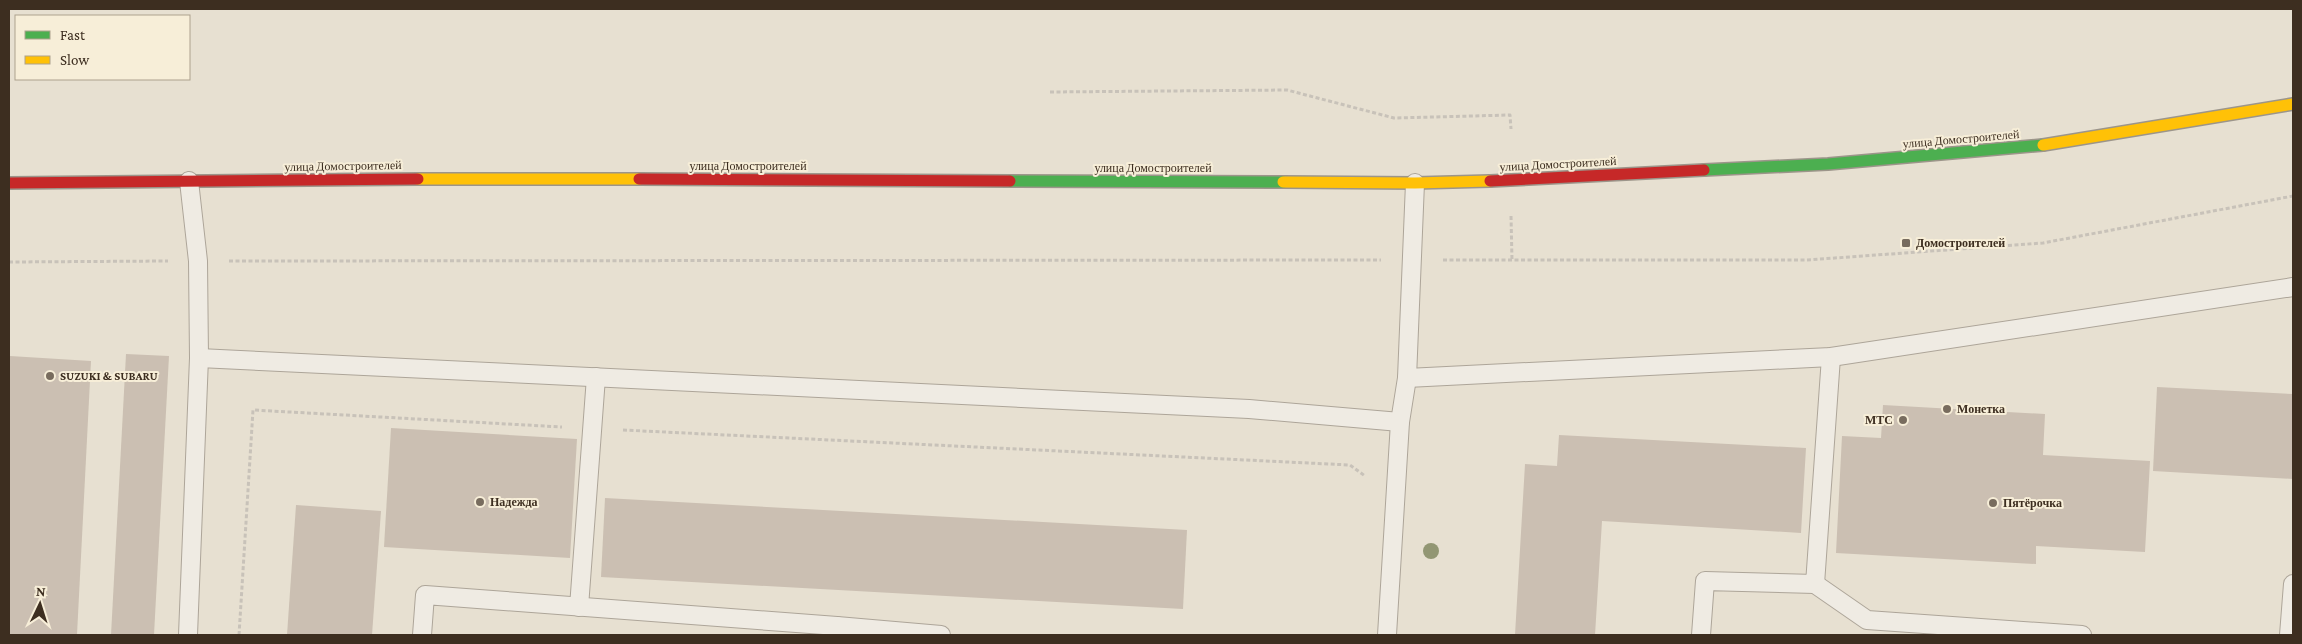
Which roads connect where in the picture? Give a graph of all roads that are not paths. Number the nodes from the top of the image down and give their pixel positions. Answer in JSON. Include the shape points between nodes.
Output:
{"nodes":[{"id":1,"x":2293,"y":104,"type":"edge"},
{"id":2,"x":189,"y":181,"type":"junction"},
{"id":3,"x":1415,"y":182,"type":"junction"},
{"id":4,"x":9,"y":183,"type":"edge"},
{"id":5,"x":2293,"y":287,"type":"edge"},
{"id":6,"x":199,"y":358,"type":"junction"},
{"id":7,"x":1831,"y":358,"type":"junction"},
{"id":8,"x":596,"y":377,"type":"junction"},
{"id":9,"x":1407,"y":378,"type":"junction"},
{"id":10,"x":1400,"y":422,"type":"junction"},
{"id":11,"x":1815,"y":584,"type":"junction"},
{"id":12,"x":2293,"y":584,"type":"edge"},
{"id":13,"x":579,"y":607,"type":"junction"},
{"id":14,"x":836,"y":631,"type":"edge"},
{"id":15,"x":188,"y":635,"type":"edge"},
{"id":16,"x":422,"y":635,"type":"edge"},
{"id":17,"x":941,"y":635,"type":"edge"},
{"id":18,"x":1387,"y":635,"type":"edge"},
{"id":19,"x":1701,"y":635,"type":"edge"},
{"id":20,"x":2082,"y":635,"type":"edge"},
{"id":21,"x":2290,"y":635,"type":"edge"}],
"edges":[{"from":1,"to":3,"type":"main road","name":"улица Домостроителей","via":[[2034,147],[1828,164]]},
{"from":2,"to":3,"type":"main road","name":"улица Домостроителей","via":[[524,178]]},
{"from":2,"to":4,"type":"main road","name":"улица Домостроителей"},
{"from":2,"to":6,"type":"lane","via":[[198,261]]},
{"from":3,"to":9,"type":"lane"},
{"from":5,"to":7,"type":"lane"},
{"from":6,"to":8,"type":"lane"},
{"from":6,"to":15,"type":"lane"},
{"from":7,"to":9,"type":"lane"},
{"from":7,"to":11,"type":"lane"},
{"from":8,"to":10,"type":"lane","via":[[1249,409]]},
{"from":8,"to":13,"type":"lane"},
{"from":9,"to":10,"type":"lane"},
{"from":10,"to":18,"type":"lane"},
{"from":11,"to":19,"type":"lane","via":[[1705,581]]},
{"from":11,"to":20,"type":"lane","via":[[1867,620]]},
{"from":12,"to":21,"type":"lane"},
{"from":13,"to":14,"type":"lane"},
{"from":13,"to":16,"type":"lane","via":[[425,595]]},
{"from":14,"to":17,"type":"lane"}]}
